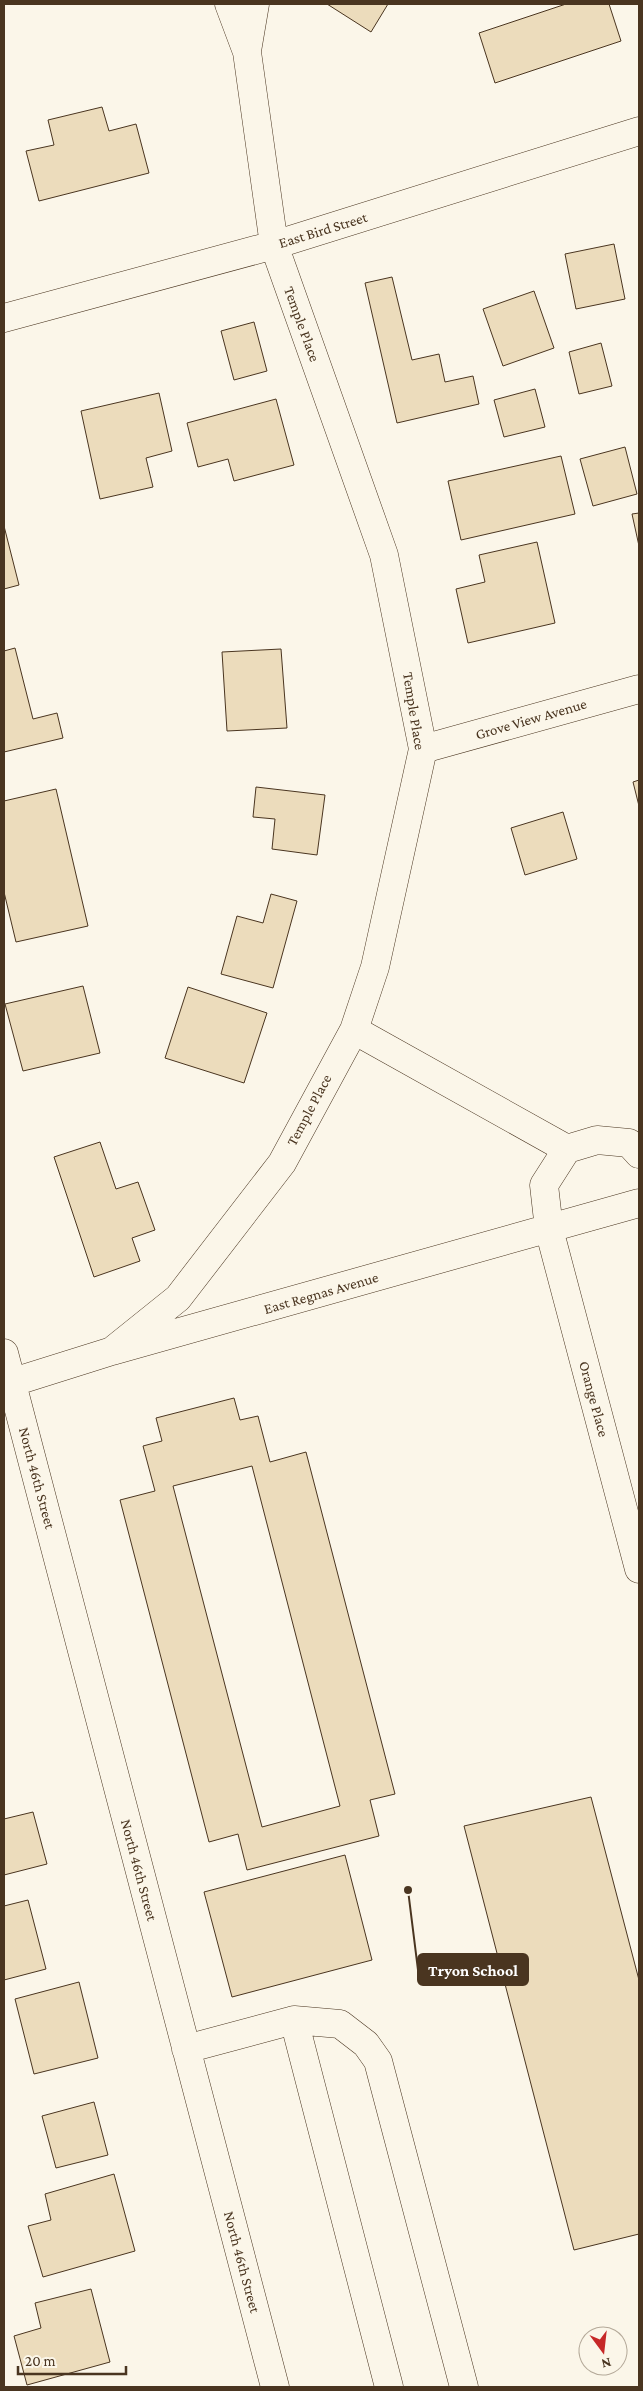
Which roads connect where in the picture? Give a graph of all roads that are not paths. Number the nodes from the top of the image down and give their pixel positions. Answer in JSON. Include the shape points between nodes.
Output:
{"nodes":[{"id":1,"x":229,"y":4,"type":"edge"},
{"id":2,"x":255,"y":4,"type":"edge"},
{"id":3,"x":246,"y":52,"type":"junction"},
{"id":4,"x":639,"y":131,"type":"edge"},
{"id":5,"x":274,"y":245,"type":"junction"},
{"id":6,"x":4,"y":318,"type":"edge"},
{"id":7,"x":639,"y":689,"type":"edge"},
{"id":8,"x":424,"y":749,"type":"junction"},
{"id":9,"x":354,"y":1030,"type":"junction"},
{"id":10,"x":567,"y":1149,"type":"junction"},
{"id":11,"x":639,"y":1154,"type":"edge"},
{"id":12,"x":639,"y":1203,"type":"edge"},
{"id":13,"x":549,"y":1228,"type":"junction"},
{"id":14,"x":112,"y":1351,"type":"junction"},
{"id":15,"x":4,"y":1353,"type":"edge"},
{"id":16,"x":8,"y":1384,"type":"edge"},
{"id":17,"x":639,"y":1569,"type":"edge"},
{"id":18,"x":294,"y":2020,"type":"junction"},
{"id":19,"x":186,"y":2049,"type":"junction"},
{"id":20,"x":275,"y":2387,"type":"edge"},
{"id":21,"x":389,"y":2387,"type":"edge"},
{"id":22,"x":464,"y":2387,"type":"edge"}],
"edges":[{"from":1,"to":3,"type":"street","name":"Temple Place"},
{"from":2,"to":3,"type":"street"},
{"from":3,"to":5,"type":"street","name":"Temple Place"},
{"from":4,"to":5,"type":"street","name":"East Bird Street"},
{"from":5,"to":6,"type":"street","name":"East Bird Street"},
{"from":5,"to":8,"type":"street","name":"Temple Place","via":[[384,555]]},
{"from":7,"to":8,"type":"street","name":"Grove View Avenue"},
{"from":8,"to":9,"type":"street","name":"Temple Place","via":[[375,967]]},
{"from":9,"to":10,"type":"street"},
{"from":9,"to":14,"type":"street","name":"Temple Place","via":[[282,1163],[178,1298]]},
{"from":10,"to":11,"type":"street","via":[[597,1140],[629,1143]]},
{"from":10,"to":13,"type":"street","name":"Orange Place","via":[[544,1185]]},
{"from":12,"to":13,"type":"street","name":"East Regnas Avenue"},
{"from":13,"to":14,"type":"street","name":"East Regnas Avenue"},
{"from":13,"to":17,"type":"street","name":"Orange Place"},
{"from":14,"to":16,"type":"street","name":"East Regnas Avenue"},
{"from":15,"to":16,"type":"street","name":"North 46th Street"},
{"from":16,"to":19,"type":"street","name":"North 46th Street"},
{"from":18,"to":19,"type":"street"},
{"from":18,"to":21,"type":"street"},
{"from":18,"to":22,"type":"street","via":[[340,2024],[366,2044],[378,2061]]},
{"from":19,"to":20,"type":"street","name":"North 46th Street"}]}
